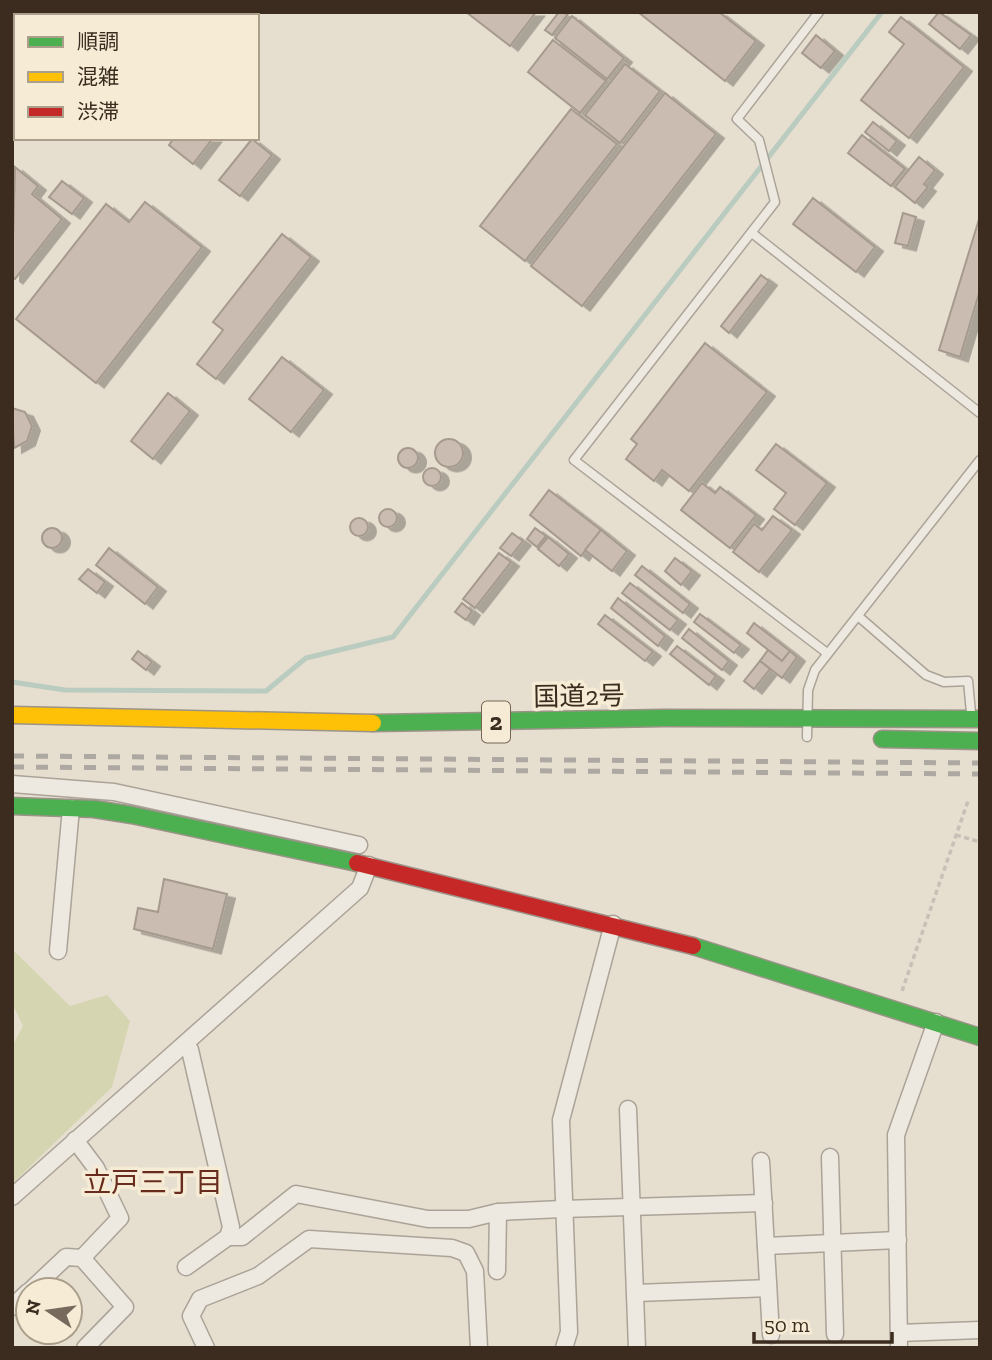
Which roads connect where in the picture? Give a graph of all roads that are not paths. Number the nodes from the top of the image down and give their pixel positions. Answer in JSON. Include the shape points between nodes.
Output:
{"nodes":[{"id":1,"x":819,"y":12,"type":"edge"},
{"id":2,"x":752,"y":233,"type":"junction"},
{"id":3,"x":980,"y":413,"type":"edge"},
{"id":4,"x":980,"y":460,"type":"edge"},
{"id":5,"x":858,"y":616,"type":"junction"},
{"id":6,"x":827,"y":653,"type":"junction"},
{"id":7,"x":12,"y":715,"type":"edge"},
{"id":8,"x":806,"y":718,"type":"junction"},
{"id":9,"x":975,"y":719,"type":"edge"},
{"id":10,"x":125,"y":734,"type":"dead end"},
{"id":11,"x":540,"y":737,"type":"dead end"},
{"id":12,"x":807,"y":737,"type":"dead end"},
{"id":13,"x":860,"y":738,"type":"dead end"},
{"id":14,"x":980,"y":741,"type":"edge"},
{"id":15,"x":12,"y":784,"type":"edge"},
{"id":16,"x":12,"y":806,"type":"edge"},
{"id":17,"x":71,"y":807,"type":"junction"},
{"id":18,"x":359,"y":845,"type":"dead end"},
{"id":19,"x":369,"y":865,"type":"junction"},
{"id":20,"x":613,"y":924,"type":"junction"},
{"id":21,"x":58,"y":951,"type":"dead end"},
{"id":22,"x":936,"y":1022,"type":"junction"},
{"id":23,"x":980,"y":1037,"type":"edge"},
{"id":24,"x":186,"y":1043,"type":"junction"},
{"id":25,"x":628,"y":1109,"type":"dead end"},
{"id":26,"x":75,"y":1140,"type":"junction"},
{"id":27,"x":830,"y":1157,"type":"dead end"},
{"id":28,"x":761,"y":1161,"type":"dead end"},
{"id":29,"x":12,"y":1197,"type":"edge"},
{"id":30,"x":764,"y":1203,"type":"junction"},
{"id":31,"x":634,"y":1205,"type":"junction"},
{"id":32,"x":562,"y":1209,"type":"junction"},
{"id":33,"x":498,"y":1212,"type":"junction"},
{"id":34,"x":228,"y":1237,"type":"junction"},
{"id":35,"x":898,"y":1240,"type":"junction"},
{"id":36,"x":832,"y":1243,"type":"junction"},
{"id":37,"x":766,"y":1246,"type":"junction"},
{"id":38,"x":82,"y":1258,"type":"junction"},
{"id":39,"x":186,"y":1266,"type":"dead end"},
{"id":40,"x":497,"y":1271,"type":"dead end"},
{"id":41,"x":45,"y":1276,"type":"edge"},
{"id":42,"x":768,"y":1288,"type":"junction"},
{"id":43,"x":636,"y":1293,"type":"junction"},
{"id":44,"x":980,"y":1330,"type":"edge"},
{"id":45,"x":835,"y":1334,"type":"dead end"},
{"id":46,"x":771,"y":1335,"type":"dead end"},
{"id":47,"x":899,"y":1340,"type":"edge"},
{"id":48,"x":85,"y":1348,"type":"edge"},
{"id":49,"x":206,"y":1348,"type":"edge"},
{"id":50,"x":479,"y":1348,"type":"edge"},
{"id":51,"x":564,"y":1348,"type":"edge"},
{"id":52,"x":637,"y":1348,"type":"edge"}],
"edges":[{"from":1,"to":2,"type":"lane","via":[[737,119],[759,140],[775,202]]},
{"from":2,"to":3,"type":"lane"},
{"from":2,"to":6,"type":"lane","via":[[574,460]]},
{"from":4,"to":5,"type":"lane"},
{"from":5,"to":6,"type":"lane"},
{"from":5,"to":9,"type":"lane","via":[[926,675],[944,682],[968,681]]},
{"from":6,"to":8,"type":"lane","via":[[810,679]]},
{"from":7,"to":8,"type":"main road","name":"国道2号","number":"2","via":[[442,724]]},
{"from":8,"to":9,"type":"main road","name":"国道2号","number":"2"},
{"from":8,"to":12,"type":"lane"},
{"from":10,"to":11,"type":"main road","name":"国道2号","number":"2"},
{"from":13,"to":14,"type":"main road"},
{"from":15,"to":18,"type":"street","via":[[114,792]]},
{"from":16,"to":17,"type":"main road"},
{"from":17,"to":19,"type":"main road","via":[[132,815]]},
{"from":17,"to":21,"type":"street"},
{"from":19,"to":20,"type":"main road"},
{"from":19,"to":24,"type":"street","via":[[360,888]]},
{"from":20,"to":22,"type":"main road"},
{"from":20,"to":32,"type":"street","via":[[561,1120]]},
{"from":22,"to":23,"type":"main road"},
{"from":22,"to":35,"type":"street","via":[[896,1135]]},
{"from":24,"to":26,"type":"street"},
{"from":24,"to":34,"type":"street","via":[[231,1227]]},
{"from":25,"to":31,"type":"street"},
{"from":26,"to":29,"type":"street"},
{"from":26,"to":38,"type":"street","via":[[96,1168],[120,1218]]},
{"from":27,"to":36,"type":"street"},
{"from":28,"to":30,"type":"street"},
{"from":30,"to":31,"type":"street"},
{"from":30,"to":37,"type":"street"},
{"from":31,"to":32,"type":"street"},
{"from":31,"to":43,"type":"street"},
{"from":32,"to":33,"type":"street"},
{"from":32,"to":51,"type":"street","via":[[569,1332]]},
{"from":33,"to":34,"type":"street","via":[[469,1219],[428,1219],[296,1194],[242,1237]]},
{"from":33,"to":40,"type":"street"},
{"from":34,"to":39,"type":"street"},
{"from":35,"to":36,"type":"street"},
{"from":35,"to":47,"type":"street"},
{"from":36,"to":37,"type":"street"},
{"from":36,"to":45,"type":"street"},
{"from":37,"to":42,"type":"street"},
{"from":38,"to":41,"type":"street","via":[[66,1257]]},
{"from":38,"to":48,"type":"street","via":[[125,1307]]},
{"from":42,"to":43,"type":"street"},
{"from":42,"to":46,"type":"street"},
{"from":43,"to":52,"type":"street"},
{"from":44,"to":47,"type":"street"},
{"from":49,"to":50,"type":"street","via":[[191,1316],[200,1300],[258,1276],[309,1239],[452,1248],[466,1253],[475,1271]]}]}
